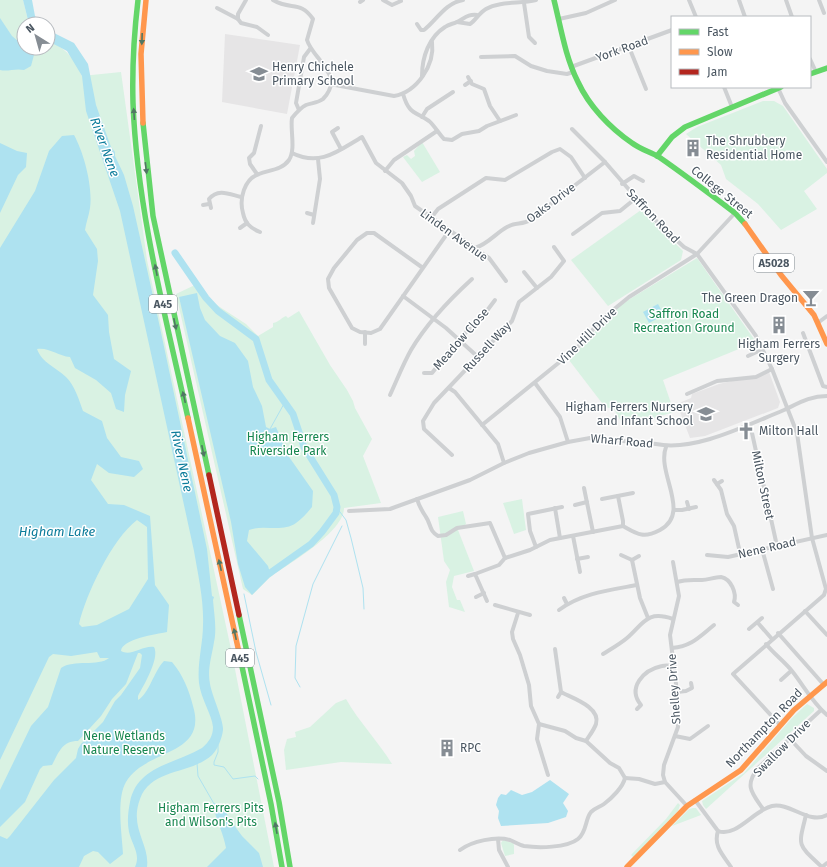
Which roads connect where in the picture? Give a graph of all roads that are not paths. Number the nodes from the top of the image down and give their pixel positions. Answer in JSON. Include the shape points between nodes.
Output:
{"nodes":[{"id":1,"x":138,"y":0,"type":"edge"},
{"id":2,"x":146,"y":0,"type":"edge"},
{"id":3,"x":246,"y":0,"type":"edge"},
{"id":4,"x":273,"y":0,"type":"edge"},
{"id":5,"x":383,"y":0,"type":"edge"},
{"id":6,"x":459,"y":0,"type":"edge"},
{"id":7,"x":536,"y":0,"type":"edge"},
{"id":8,"x":554,"y":0,"type":"edge"},
{"id":9,"x":615,"y":0,"type":"edge"},
{"id":10,"x":689,"y":0,"type":"edge"},
{"id":11,"x":739,"y":0,"type":"edge"},
{"id":12,"x":786,"y":0,"type":"edge"},
{"id":13,"x":819,"y":0,"type":"edge"},
{"id":14,"x":401,"y":1,"type":"dead end"},
{"id":15,"x":507,"y":2,"type":"edge"},
{"id":16,"x":524,"y":3,"type":"junction"},
{"id":17,"x":217,"y":8,"type":"dead end"},
{"id":18,"x":824,"y":13,"type":"dead end"},
{"id":19,"x":477,"y":15,"type":"junction"},
{"id":20,"x":696,"y":16,"type":"edge"},
{"id":21,"x":745,"y":16,"type":"edge"},
{"id":22,"x":792,"y":16,"type":"edge"},
{"id":23,"x":238,"y":19,"type":"junction"},
{"id":24,"x":559,"y":19,"type":"junction"},
{"id":25,"x":457,"y":22,"type":"junction"},
{"id":26,"x":417,"y":24,"type":"dead end"},
{"id":27,"x":671,"y":30,"type":"edge"},
{"id":28,"x":268,"y":35,"type":"dead end"},
{"id":29,"x":535,"y":43,"type":"dead end"},
{"id":30,"x":629,"y":47,"type":"junction"},
{"id":31,"x":310,"y":49,"type":"junction"},
{"id":32,"x":481,"y":56,"type":"dead end"},
{"id":33,"x":811,"y":61,"type":"edge"},
{"id":34,"x":827,"y":68,"type":"edge"},
{"id":35,"x":572,"y":70,"type":"junction"},
{"id":36,"x":816,"y":72,"type":"junction"},
{"id":37,"x":811,"y":74,"type":"edge"},
{"id":38,"x":468,"y":77,"type":"dead end"},
{"id":39,"x":471,"y":81,"type":"junction"},
{"id":40,"x":330,"y":84,"type":"junction"},
{"id":41,"x":465,"y":85,"type":"dead end"},
{"id":42,"x":724,"y":88,"type":"edge"},
{"id":43,"x":777,"y":88,"type":"edge"},
{"id":44,"x":646,"y":89,"type":"dead end"},
{"id":45,"x":453,"y":92,"type":"dead end"},
{"id":46,"x":403,"y":94,"type":"junction"},
{"id":47,"x":732,"y":107,"type":"junction"},
{"id":48,"x":299,"y":110,"type":"junction"},
{"id":49,"x":516,"y":115,"type":"dead end"},
{"id":50,"x":422,"y":117,"type":"junction"},
{"id":51,"x":500,"y":121,"type":"junction"},
{"id":52,"x":261,"y":126,"type":"dead end"},
{"id":53,"x":338,"y":128,"type":"dead end"},
{"id":54,"x":572,"y":129,"type":"dead end"},
{"id":55,"x":437,"y":131,"type":"junction"},
{"id":56,"x":341,"y":149,"type":"junction"},
{"id":57,"x":292,"y":153,"type":"junction"},
{"id":58,"x":657,"y":156,"type":"junction"},
{"id":59,"x":825,"y":156,"type":"edge"},
{"id":60,"x":318,"y":159,"type":"junction"},
{"id":61,"x":605,"y":162,"type":"junction"},
{"id":62,"x":827,"y":162,"type":"edge"},
{"id":63,"x":385,"y":171,"type":"junction"},
{"id":64,"x":257,"y":174,"type":"junction"},
{"id":65,"x":585,"y":178,"type":"junction"},
{"id":66,"x":643,"y":181,"type":"dead end"},
{"id":67,"x":622,"y":184,"type":"junction"},
{"id":68,"x":241,"y":197,"type":"junction"},
{"id":69,"x":636,"y":198,"type":"junction"},
{"id":70,"x":203,"y":205,"type":"dead end"},
{"id":71,"x":307,"y":213,"type":"dead end"},
{"id":72,"x":735,"y":213,"type":"junction"},
{"id":73,"x":314,"y":215,"type":"junction"},
{"id":74,"x":431,"y":218,"type":"junction"},
{"id":75,"x":247,"y":223,"type":"junction"},
{"id":76,"x":312,"y":223,"type":"dead end"},
{"id":77,"x":240,"y":228,"type":"dead end"},
{"id":78,"x":449,"y":231,"type":"junction"},
{"id":79,"x":260,"y":232,"type":"dead end"},
{"id":80,"x":573,"y":234,"type":"dead end"},
{"id":81,"x":554,"y":247,"type":"dead end"},
{"id":82,"x":475,"y":248,"type":"junction"},
{"id":83,"x":697,"y":254,"type":"junction"},
{"id":84,"x":423,"y":268,"type":"junction"},
{"id":85,"x":524,"y":272,"type":"dead end"},
{"id":86,"x":472,"y":279,"type":"dead end"},
{"id":87,"x":506,"y":281,"type":"dead end"},
{"id":88,"x":537,"y":288,"type":"junction"},
{"id":89,"x":403,"y":296,"type":"junction"},
{"id":90,"x":495,"y":300,"type":"dead end"},
{"id":91,"x":827,"y":316,"type":"edge"},
{"id":92,"x":433,"y":318,"type":"junction"},
{"id":93,"x":819,"y":322,"type":"junction"},
{"id":94,"x":365,"y":332,"type":"junction"},
{"id":95,"x":803,"y":333,"type":"dead end"},
{"id":96,"x":459,"y":339,"type":"junction"},
{"id":97,"x":365,"y":344,"type":"dead end"},
{"id":98,"x":827,"y":344,"type":"edge"},
{"id":99,"x":763,"y":349,"type":"junction"},
{"id":100,"x":748,"y":356,"type":"dead end"},
{"id":101,"x":478,"y":357,"type":"junction"},
{"id":102,"x":772,"y":370,"type":"junction"},
{"id":103,"x":424,"y":373,"type":"dead end"},
{"id":104,"x":535,"y":383,"type":"junction"},
{"id":105,"x":827,"y":387,"type":"edge"},
{"id":106,"x":449,"y":388,"type":"junction"},
{"id":107,"x":687,"y":394,"type":"dead end"},
{"id":108,"x":390,"y":395,"type":"dead end"},
{"id":109,"x":827,"y":396,"type":"edge"},
{"id":110,"x":786,"y":409,"type":"junction"},
{"id":111,"x":750,"y":424,"type":"junction"},
{"id":112,"x":482,"y":425,"type":"junction"},
{"id":113,"x":568,"y":442,"type":"junction"},
{"id":114,"x":666,"y":447,"type":"junction"},
{"id":115,"x":452,"y":455,"type":"dead end"},
{"id":116,"x":504,"y":463,"type":"junction"},
{"id":117,"x":714,"y":480,"type":"dead end"},
{"id":118,"x":722,"y":481,"type":"dead end"},
{"id":119,"x":717,"y":484,"type":"junction"},
{"id":120,"x":584,"y":488,"type":"dead end"},
{"id":121,"x":633,"y":493,"type":"dead end"},
{"id":122,"x":618,"y":496,"type":"junction"},
{"id":123,"x":417,"y":499,"type":"junction"},
{"id":124,"x":602,"y":499,"type":"dead end"},
{"id":125,"x":586,"y":502,"type":"junction"},
{"id":126,"x":687,"y":502,"type":"dead end"},
{"id":127,"x":575,"y":504,"type":"dead end"},
{"id":128,"x":562,"y":507,"type":"dead end"},
{"id":129,"x":696,"y":507,"type":"dead end"},
{"id":130,"x":555,"y":508,"type":"junction"},
{"id":131,"x":688,"y":509,"type":"junction"},
{"id":132,"x":674,"y":510,"type":"junction"},
{"id":133,"x":349,"y":512,"type":"dead end"},
{"id":134,"x":623,"y":526,"type":"junction"},
{"id":135,"x":593,"y":532,"type":"junction"},
{"id":136,"x":827,"y":534,"type":"edge"},
{"id":137,"x":573,"y":536,"type":"junction"},
{"id":138,"x":560,"y":538,"type":"junction"},
{"id":139,"x":812,"y":538,"type":"junction"},
{"id":140,"x":776,"y":546,"type":"junction"},
{"id":141,"x":536,"y":547,"type":"junction"},
{"id":142,"x":762,"y":549,"type":"junction"},
{"id":143,"x":740,"y":554,"type":"junction"},
{"id":144,"x":621,"y":555,"type":"dead end"},
{"id":145,"x":707,"y":555,"type":"dead end"},
{"id":146,"x":639,"y":556,"type":"dead end"},
{"id":147,"x":588,"y":557,"type":"dead end"},
{"id":148,"x":506,"y":558,"type":"junction"},
{"id":149,"x":577,"y":558,"type":"junction"},
{"id":150,"x":632,"y":560,"type":"junction"},
{"id":151,"x":673,"y":562,"type":"dead end"},
{"id":152,"x":580,"y":572,"type":"dead end"},
{"id":153,"x":475,"y":574,"type":"junction"},
{"id":154,"x":468,"y":576,"type":"dead end"},
{"id":155,"x":677,"y":582,"type":"junction"},
{"id":156,"x":637,"y":585,"type":"junction"},
{"id":157,"x":773,"y":589,"type":"dead end"},
{"id":158,"x":484,"y":593,"type":"junction"},
{"id":159,"x":476,"y":596,"type":"dead end"},
{"id":160,"x":826,"y":596,"type":"edge"},
{"id":161,"x":564,"y":598,"type":"dead end"},
{"id":162,"x":486,"y":601,"type":"dead end"},
{"id":163,"x":567,"y":604,"type":"junction"},
{"id":164,"x":495,"y":605,"type":"dead end"},
{"id":165,"x":738,"y":605,"type":"dead end"},
{"id":166,"x":559,"y":610,"type":"dead end"},
{"id":167,"x":805,"y":611,"type":"junction"},
{"id":168,"x":518,"y":613,"type":"junction"},
{"id":169,"x":530,"y":616,"type":"dead end"},
{"id":170,"x":648,"y":618,"type":"junction"},
{"id":171,"x":762,"y":618,"type":"dead end"},
{"id":172,"x":673,"y":619,"type":"junction"},
{"id":173,"x":758,"y":623,"type":"junction"},
{"id":174,"x":714,"y":625,"type":"dead end"},
{"id":175,"x":749,"y":629,"type":"dead end"},
{"id":176,"x":778,"y":633,"type":"junction"},
{"id":177,"x":827,"y":635,"type":"edge"},
{"id":178,"x":772,"y":639,"type":"junction"},
{"id":179,"x":766,"y":644,"type":"junction"},
{"id":180,"x":672,"y":648,"type":"junction"},
{"id":181,"x":555,"y":649,"type":"dead end"},
{"id":182,"x":603,"y":654,"type":"dead end"},
{"id":183,"x":675,"y":666,"type":"junction"},
{"id":184,"x":791,"y":671,"type":"junction"},
{"id":185,"x":781,"y":680,"type":"dead end"},
{"id":186,"x":691,"y":683,"type":"dead end"},
{"id":187,"x":825,"y":683,"type":"edge"},
{"id":188,"x":561,"y":692,"type":"junction"},
{"id":189,"x":677,"y":692,"type":"junction"},
{"id":190,"x":558,"y":697,"type":"dead end"},
{"id":191,"x":809,"y":697,"type":"junction"},
{"id":192,"x":637,"y":709,"type":"dead end"},
{"id":193,"x":821,"y":710,"type":"junction"},
{"id":194,"x":827,"y":715,"type":"edge"},
{"id":195,"x":539,"y":724,"type":"junction"},
{"id":196,"x":780,"y":725,"type":"junction"},
{"id":197,"x":708,"y":726,"type":"dead end"},
{"id":198,"x":675,"y":736,"type":"junction"},
{"id":199,"x":790,"y":740,"type":"junction"},
{"id":200,"x":586,"y":741,"type":"junction"},
{"id":201,"x":827,"y":771,"type":"edge"},
{"id":202,"x":548,"y":775,"type":"dead end"},
{"id":203,"x":625,"y":778,"type":"junction"},
{"id":204,"x":665,"y":782,"type":"junction"},
{"id":205,"x":695,"y":800,"type":"junction"},
{"id":206,"x":687,"y":806,"type":"junction"},
{"id":207,"x":763,"y":809,"type":"junction"},
{"id":208,"x":806,"y":815,"type":"junction"},
{"id":209,"x":827,"y":815,"type":"edge"},
{"id":210,"x":718,"y":831,"type":"junction"},
{"id":211,"x":498,"y":839,"type":"junction"},
{"id":212,"x":460,"y":850,"type":"dead end"},
{"id":213,"x":827,"y":863,"type":"edge"},
{"id":214,"x":282,"y":867,"type":"edge"},
{"id":215,"x":290,"y":867,"type":"edge"},
{"id":216,"x":508,"y":867,"type":"edge"},
{"id":217,"x":627,"y":867,"type":"edge"},
{"id":218,"x":731,"y":867,"type":"edge"},
{"id":219,"x":822,"y":867,"type":"edge"}],
"edges":[{"from":214,"to":1,"type":"main road","number":"A45","one_way":true,"via":[[271,804],[146,218],[133,102],[134,36]]},
{"from":2,"to":215,"type":"main road","number":"A45","one_way":true,"via":[[142,29],[140,99],[153,216],[279,802]]},
{"from":3,"to":23,"type":"street"},
{"from":4,"to":31,"type":"street","via":[[278,3],[301,5],[307,9],[313,19],[307,40]]},
{"from":5,"to":14,"type":"street","via":[[392,5]]},
{"from":6,"to":26,"type":"street","via":[[440,12],[424,30]]},
{"from":7,"to":16,"type":"street"},
{"from":8,"to":24,"type":"main road","number":"A5028"},
{"from":9,"to":24,"type":"street","via":[[586,13]]},
{"from":10,"to":20,"type":"street"},
{"from":11,"to":21,"type":"street"},
{"from":12,"to":22,"type":"street"},
{"from":13,"to":18,"type":"street"},
{"from":15,"to":16,"type":"street"},
{"from":15,"to":19,"type":"street","via":[[494,5]]},
{"from":16,"to":29,"type":"street","via":[[529,37]]},
{"from":17,"to":23,"type":"street"},
{"from":19,"to":25,"type":"street","via":[[466,15]]},
{"from":19,"to":25,"type":"street","via":[[470,24]]},
{"from":23,"to":28,"type":"street","via":[[241,23],[257,27]]},
{"from":24,"to":35,"type":"main road","number":"A5028"},
{"from":25,"to":46,"type":"street","via":[[445,27],[435,36],[428,46],[422,76],[416,86]]},
{"from":27,"to":30,"type":"street","name":"York Road"},
{"from":30,"to":35,"type":"street","name":"York Road"},
{"from":30,"to":44,"type":"street"},
{"from":31,"to":40,"type":"street","via":[[327,67]]},
{"from":31,"to":48,"type":"street","via":[[304,57],[296,103]]},
{"from":32,"to":35,"type":"street","name":"York Road","via":[[515,56],[531,66],[547,71],[567,74]]},
{"from":33,"to":36,"type":"street"},
{"from":34,"to":36,"type":"main road"},
{"from":35,"to":58,"type":"main road","name":"College Street","number":"A5028","via":[[580,87],[594,106],[622,136],[642,150]]},
{"from":36,"to":37,"type":"main road"},
{"from":38,"to":39,"type":"street"},
{"from":39,"to":41,"type":"street"},
{"from":39,"to":51,"type":"street","via":[[484,89],[490,106]]},
{"from":40,"to":46,"type":"street","via":[[394,96]]},
{"from":40,"to":48,"type":"street","via":[[322,100]]},
{"from":42,"to":47,"type":"street"},
{"from":43,"to":47,"type":"main road"},
{"from":43,"to":59,"type":"street","via":[[785,103]]},
{"from":45,"to":50,"type":"street","via":[[427,108]]},
{"from":46,"to":50,"type":"street","via":[[412,113]]},
{"from":47,"to":58,"type":"main road","via":[[686,127],[666,143]]},
{"from":48,"to":57,"type":"street","via":[[292,118]]},
{"from":49,"to":51,"type":"street"},
{"from":50,"to":55,"type":"street"},
{"from":51,"to":55,"type":"street","via":[[452,140],[444,139]]},
{"from":52,"to":64,"type":"street","via":[[254,153],[249,158]]},
{"from":53,"to":56,"type":"street","via":[[332,132]]},
{"from":54,"to":61,"type":"street","name":"Saffron Road"},
{"from":55,"to":63,"type":"street","via":[[394,160]]},
{"from":56,"to":60,"type":"street","name":"Linden Avenue"},
{"from":56,"to":63,"type":"street","name":"Linden Avenue","via":[[362,138],[376,163]]},
{"from":57,"to":60,"type":"street","via":[[302,158]]},
{"from":57,"to":64,"type":"street","via":[[282,166]]},
{"from":58,"to":72,"type":"main road","name":"College Street","number":"A5028"},
{"from":59,"to":62,"type":"street"},
{"from":60,"to":73,"type":"street","via":[[320,179]]},
{"from":61,"to":65,"type":"street","name":"Oaks Drive"},
{"from":61,"to":67,"type":"street","name":"Saffron Road"},
{"from":63,"to":74,"type":"street","name":"Linden Avenue","via":[[402,183],[415,206]]},
{"from":64,"to":68,"type":"street"},
{"from":65,"to":74,"type":"street","name":"Oaks Drive","via":[[571,157],[560,149],[504,180],[486,178],[438,209]]},
{"from":65,"to":82,"type":"street","name":"Oaks Drive","via":[[524,224],[507,227],[482,246]]},
{"from":66,"to":67,"type":"street","via":[[634,176]]},
{"from":67,"to":69,"type":"street","name":"Saffron Road"},
{"from":68,"to":70,"type":"street","via":[[221,192],[209,199],[210,206]]},
{"from":68,"to":75,"type":"street","via":[[241,208]]},
{"from":69,"to":80,"type":"street","via":[[620,211],[602,213]]},
{"from":69,"to":83,"type":"street","name":"Saffron Road","via":[[673,238]]},
{"from":71,"to":73,"type":"street"},
{"from":72,"to":83,"type":"street","name":"Vine Hill Drive"},
{"from":72,"to":93,"type":"main road","name":"College Street","number":"A5028","via":[[756,236],[780,273]]},
{"from":73,"to":76,"type":"street"},
{"from":74,"to":78,"type":"street","name":"Linden Avenue"},
{"from":75,"to":77,"type":"street"},
{"from":75,"to":79,"type":"street"},
{"from":78,"to":82,"type":"street","name":"Linden Avenue"},
{"from":78,"to":84,"type":"street"},
{"from":81,"to":88,"type":"street","name":"Russell Way","via":[[564,261],[551,277]]},
{"from":82,"to":87,"type":"street","name":"Linden Avenue","via":[[489,258]]},
{"from":83,"to":99,"type":"street","name":"Saffron Road","via":[[751,327]]},
{"from":83,"to":104,"type":"street","name":"Vine Hill Drive","via":[[629,297],[602,319],[577,348]]},
{"from":84,"to":89,"type":"street"},
{"from":84,"to":94,"type":"street","via":[[374,233],[366,233],[357,240],[328,279],[329,288],[352,328]]},
{"from":85,"to":88,"type":"street"},
{"from":86,"to":92,"type":"street"},
{"from":88,"to":101,"type":"street","name":"Russell Way","via":[[519,302],[512,321]]},
{"from":89,"to":92,"type":"street"},
{"from":89,"to":94,"type":"street","via":[[380,329],[371,333]]},
{"from":90,"to":96,"type":"street","name":"Meadow Close","via":[[483,316]]},
{"from":91,"to":93,"type":"street"},
{"from":92,"to":96,"type":"street"},
{"from":92,"to":108,"type":"street","via":[[411,350]]},
{"from":93,"to":98,"type":"main road","number":"A5028"},
{"from":94,"to":97,"type":"street"},
{"from":95,"to":105,"type":"street","via":[[823,386]]},
{"from":96,"to":101,"type":"street"},
{"from":96,"to":103,"type":"street","name":"Meadow Close","via":[[432,372]]},
{"from":99,"to":100,"type":"street"},
{"from":99,"to":102,"type":"street","name":"Saffron Road"},
{"from":101,"to":106,"type":"street","name":"Russell Way"},
{"from":102,"to":107,"type":"street","via":[[756,376],[717,381]]},
{"from":102,"to":110,"type":"street","name":"Saffron Road"},
{"from":104,"to":112,"type":"street","name":"Vine Hill Drive"},
{"from":104,"to":113,"type":"street","via":[[560,417]]},
{"from":106,"to":112,"type":"street"},
{"from":106,"to":115,"type":"street","name":"Russell Way","via":[[434,403],[422,425]]},
{"from":109,"to":110,"type":"street","name":"Wharf Road","via":[[812,397]]},
{"from":110,"to":111,"type":"street","name":"Wharf Road"},
{"from":110,"to":139,"type":"street","name":"Saffron Road","via":[[796,433]]},
{"from":111,"to":114,"type":"street","name":"Wharf Road","via":[[702,442]]},
{"from":111,"to":140,"type":"street","name":"Milton Street"},
{"from":112,"to":116,"type":"street","via":[[498,444]]},
{"from":113,"to":114,"type":"street","name":"Wharf Road","via":[[590,438]]},
{"from":113,"to":116,"type":"street","name":"Wharf Road"},
{"from":114,"to":132,"type":"street","via":[[665,474]]},
{"from":116,"to":123,"type":"street","name":"Wharf Road","via":[[470,480]]},
{"from":117,"to":119,"type":"street"},
{"from":118,"to":119,"type":"street"},
{"from":119,"to":143,"type":"street","via":[[734,526]]},
{"from":120,"to":125,"type":"street"},
{"from":121,"to":122,"type":"street"},
{"from":122,"to":124,"type":"street"},
{"from":122,"to":134,"type":"street"},
{"from":123,"to":133,"type":"street","name":"Wharf Road","via":[[390,509]]},
{"from":123,"to":148,"type":"street","via":[[429,528],[438,536],[446,535],[457,528],[490,523]]},
{"from":125,"to":127,"type":"street"},
{"from":125,"to":135,"type":"street"},
{"from":126,"to":131,"type":"street"},
{"from":128,"to":130,"type":"street"},
{"from":129,"to":131,"type":"street"},
{"from":130,"to":138,"type":"street"},
{"from":130,"to":141,"type":"street","via":[[530,513],[527,516]]},
{"from":131,"to":132,"type":"street"},
{"from":132,"to":134,"type":"street","via":[[665,530],[638,535]]},
{"from":134,"to":135,"type":"street"},
{"from":135,"to":137,"type":"street"},
{"from":136,"to":139,"type":"street","name":"Nene Road"},
{"from":137,"to":138,"type":"street"},
{"from":137,"to":149,"type":"street"},
{"from":138,"to":141,"type":"street"},
{"from":139,"to":140,"type":"street","name":"Nene Road"},
{"from":139,"to":160,"type":"street","name":"Saffron Road"},
{"from":140,"to":142,"type":"street","name":"Nene Road"},
{"from":141,"to":148,"type":"street"},
{"from":142,"to":143,"type":"street","name":"Nene Road"},
{"from":142,"to":157,"type":"street"},
{"from":143,"to":145,"type":"street","name":"Nene Road","via":[[728,557]]},
{"from":144,"to":150,"type":"street"},
{"from":146,"to":150,"type":"street"},
{"from":147,"to":149,"type":"street"},
{"from":148,"to":153,"type":"street","via":[[499,565]]},
{"from":149,"to":152,"type":"street"},
{"from":150,"to":156,"type":"street"},
{"from":151,"to":155,"type":"street","name":"Shelley Drive"},
{"from":153,"to":154,"type":"street"},
{"from":153,"to":158,"type":"street"},
{"from":155,"to":165,"type":"street","via":[[687,579],[723,578],[733,588],[736,596],[734,602]]},
{"from":155,"to":172,"type":"street","name":"Shelley Drive","via":[[679,600]]},
{"from":156,"to":163,"type":"street","via":[[597,593]]},
{"from":156,"to":170,"type":"street"},
{"from":158,"to":159,"type":"street"},
{"from":158,"to":162,"type":"street"},
{"from":160,"to":167,"type":"street"},
{"from":161,"to":163,"type":"street"},
{"from":163,"to":166,"type":"street"},
{"from":164,"to":168,"type":"street"},
{"from":167,"to":176,"type":"street"},
{"from":167,"to":177,"type":"street"},
{"from":168,"to":169,"type":"street"},
{"from":168,"to":195,"type":"street","via":[[512,632],[513,639],[529,684],[531,706]]},
{"from":170,"to":172,"type":"street","via":[[662,616]]},
{"from":170,"to":182,"type":"street","via":[[627,638]]},
{"from":171,"to":173,"type":"street"},
{"from":172,"to":180,"type":"street","name":"Shelley Drive","via":[[670,636]]},
{"from":173,"to":175,"type":"street"},
{"from":173,"to":178,"type":"street"},
{"from":174,"to":180,"type":"street","via":[[689,644]]},
{"from":176,"to":178,"type":"street"},
{"from":176,"to":187,"type":"street"},
{"from":178,"to":179,"type":"street"},
{"from":179,"to":184,"type":"street"},
{"from":179,"to":196,"type":"street","via":[[733,674]]},
{"from":180,"to":183,"type":"street","name":"Shelley Drive"},
{"from":181,"to":188,"type":"street"},
{"from":183,"to":189,"type":"street","name":"Shelley Drive"},
{"from":183,"to":192,"type":"street","via":[[662,666],[640,678],[635,685],[641,705]]},
{"from":184,"to":185,"type":"street"},
{"from":184,"to":191,"type":"street"},
{"from":186,"to":189,"type":"street","via":[[692,688]]},
{"from":187,"to":191,"type":"main road","name":"Northampton Road"},
{"from":188,"to":190,"type":"street"},
{"from":188,"to":200,"type":"street","via":[[593,710],[596,724]]},
{"from":189,"to":198,"type":"street","name":"Shelley Drive","via":[[678,727]]},
{"from":191,"to":193,"type":"street"},
{"from":191,"to":196,"type":"main road","name":"Northampton Road"},
{"from":193,"to":194,"type":"street"},
{"from":193,"to":199,"type":"street","name":"Swallow Drive"},
{"from":195,"to":200,"type":"street","via":[[565,731]]},
{"from":195,"to":202,"type":"street","via":[[537,739]]},
{"from":196,"to":205,"type":"main road","name":"Northampton Road","via":[[741,770],[728,781]]},
{"from":197,"to":198,"type":"street","via":[[690,739]]},
{"from":198,"to":204,"type":"street","name":"Shelley Drive","via":[[664,765]]},
{"from":199,"to":201,"type":"street"},
{"from":199,"to":207,"type":"street","name":"Swallow Drive","via":[[751,777],[750,786]]},
{"from":200,"to":203,"type":"street","via":[[619,768]]},
{"from":203,"to":204,"type":"street","via":[[639,778],[655,784]]},
{"from":203,"to":211,"type":"street","via":[[612,796],[590,813],[585,830],[580,838],[573,842],[565,845],[532,847]]},
{"from":204,"to":206,"type":"street"},
{"from":205,"to":206,"type":"main road","name":"Northampton Road"},
{"from":205,"to":210,"type":"street"},
{"from":206,"to":217,"type":"main road","name":"Northampton Road"},
{"from":207,"to":208,"type":"street","via":[[776,805]]},
{"from":207,"to":210,"type":"street","via":[[730,832]]},
{"from":208,"to":209,"type":"street"},
{"from":208,"to":219,"type":"street","via":[[800,838],[801,847]]},
{"from":210,"to":218,"type":"street","via":[[716,846]]},
{"from":211,"to":212,"type":"street","via":[[469,843]]},
{"from":211,"to":216,"type":"street"},
{"from":213,"to":219,"type":"street"}]}
